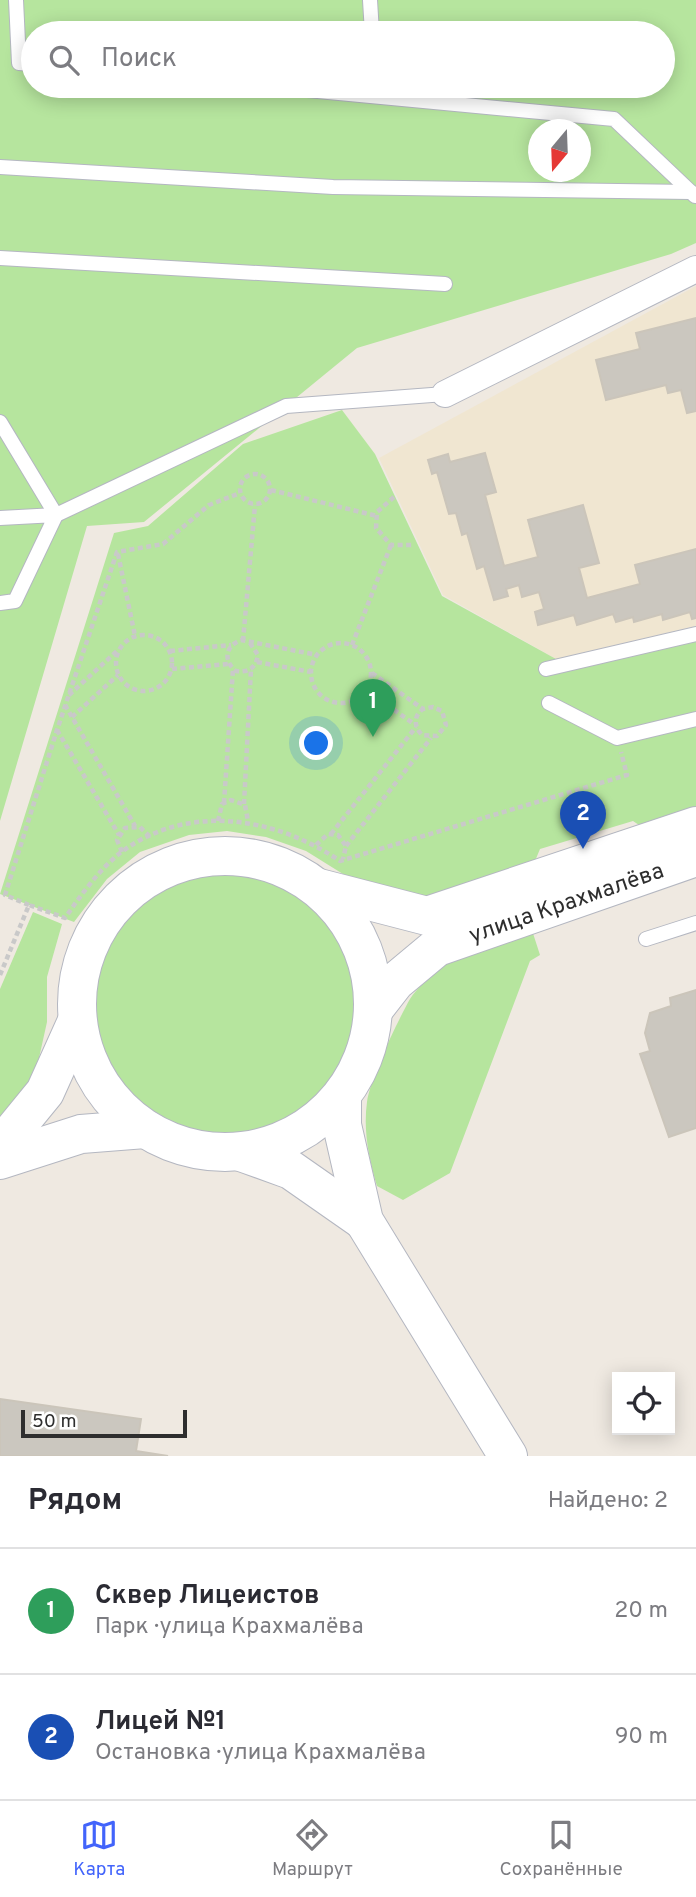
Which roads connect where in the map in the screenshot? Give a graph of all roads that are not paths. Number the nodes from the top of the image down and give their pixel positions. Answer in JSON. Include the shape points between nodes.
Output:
{"nodes":[{"id":1,"x":16,"y":0,"type":"edge"},
{"id":2,"x":370,"y":0,"type":"edge"},
{"id":3,"x":371,"y":21,"type":"edge"},
{"id":4,"x":21,"y":63,"type":"edge"},
{"id":5,"x":434,"y":98,"type":"edge"},
{"id":6,"x":0,"y":167,"type":"edge"},
{"id":7,"x":694,"y":195,"type":"edge"},
{"id":8,"x":0,"y":258,"type":"edge"},
{"id":9,"x":696,"y":269,"type":"edge"},
{"id":10,"x":445,"y":284,"type":"dead end"},
{"id":11,"x":445,"y":394,"type":"joint"},
{"id":12,"x":0,"y":422,"type":"edge"},
{"id":13,"x":56,"y":515,"type":"junction"},
{"id":14,"x":0,"y":518,"type":"edge"},
{"id":15,"x":0,"y":603,"type":"edge"},
{"id":16,"x":696,"y":634,"type":"edge"},
{"id":17,"x":546,"y":669,"type":"dead end"},
{"id":18,"x":550,"y":703,"type":"dead end"},
{"id":19,"x":696,"y":719,"type":"edge"},
{"id":20,"x":696,"y":826,"type":"edge"},
{"id":21,"x":696,"y":857,"type":"edge"},
{"id":22,"x":331,"y":874,"type":"junction"},
{"id":23,"x":696,"y":923,"type":"edge"},
{"id":24,"x":432,"y":931,"type":"junction"},
{"id":25,"x":646,"y":939,"type":"dead end"},
{"id":26,"x":374,"y":1009,"type":"junction"},
{"id":27,"x":77,"y":1021,"type":"junction"},
{"id":28,"x":342,"y":1096,"type":"junction"},
{"id":29,"x":145,"y":1129,"type":"junction"},
{"id":30,"x":0,"y":1147,"type":"edge"},
{"id":31,"x":241,"y":1152,"type":"junction"},
{"id":32,"x":0,"y":1160,"type":"edge"},
{"id":33,"x":364,"y":1222,"type":"junction"},
{"id":34,"x":508,"y":1456,"type":"edge"}],
"edges":[{"from":1,"to":4,"type":"lane"},
{"from":2,"to":3,"type":"lane"},
{"from":5,"to":7,"type":"lane","via":[[614,119]]},
{"from":6,"to":7,"type":"lane","via":[[333,187]]},
{"from":8,"to":10,"type":"lane"},
{"from":9,"to":11,"type":"street"},
{"from":11,"to":13,"type":"lane","via":[[286,406]]},
{"from":12,"to":13,"type":"lane"},
{"from":13,"to":14,"type":"lane"},
{"from":13,"to":15,"type":"lane","via":[[15,601]]},
{"from":16,"to":17,"type":"lane"},
{"from":18,"to":19,"type":"lane","via":[[617,738]]},
{"from":20,"to":24,"type":"main road"},
{"from":21,"to":24,"type":"main road","name":"улица Крахмалёва"},
{"from":22,"to":24,"type":"main road"},
{"from":22,"to":26,"type":"main road","via":[[365,952]]},
{"from":22,"to":27,"type":"main road","via":[[223,855],[156,872],[128,891],[104,916],[88,946],[78,979]]},
{"from":23,"to":25,"type":"lane"},
{"from":24,"to":26,"type":"main road"},
{"from":26,"to":28,"type":"main road","via":[[365,1055]]},
{"from":27,"to":29,"type":"main road","via":[[99,1083],[119,1109]]},
{"from":27,"to":30,"type":"main road","via":[[45,1092]]},
{"from":28,"to":31,"type":"main road","via":[[315,1123],[284,1141]]},
{"from":28,"to":33,"type":"main road","via":[[342,1125]]},
{"from":29,"to":31,"type":"main road","via":[[191,1149]]},
{"from":29,"to":32,"type":"main road","via":[[81,1134]]},
{"from":31,"to":33,"type":"main road","via":[[291,1170]]},
{"from":33,"to":34,"type":"main road"}]}
